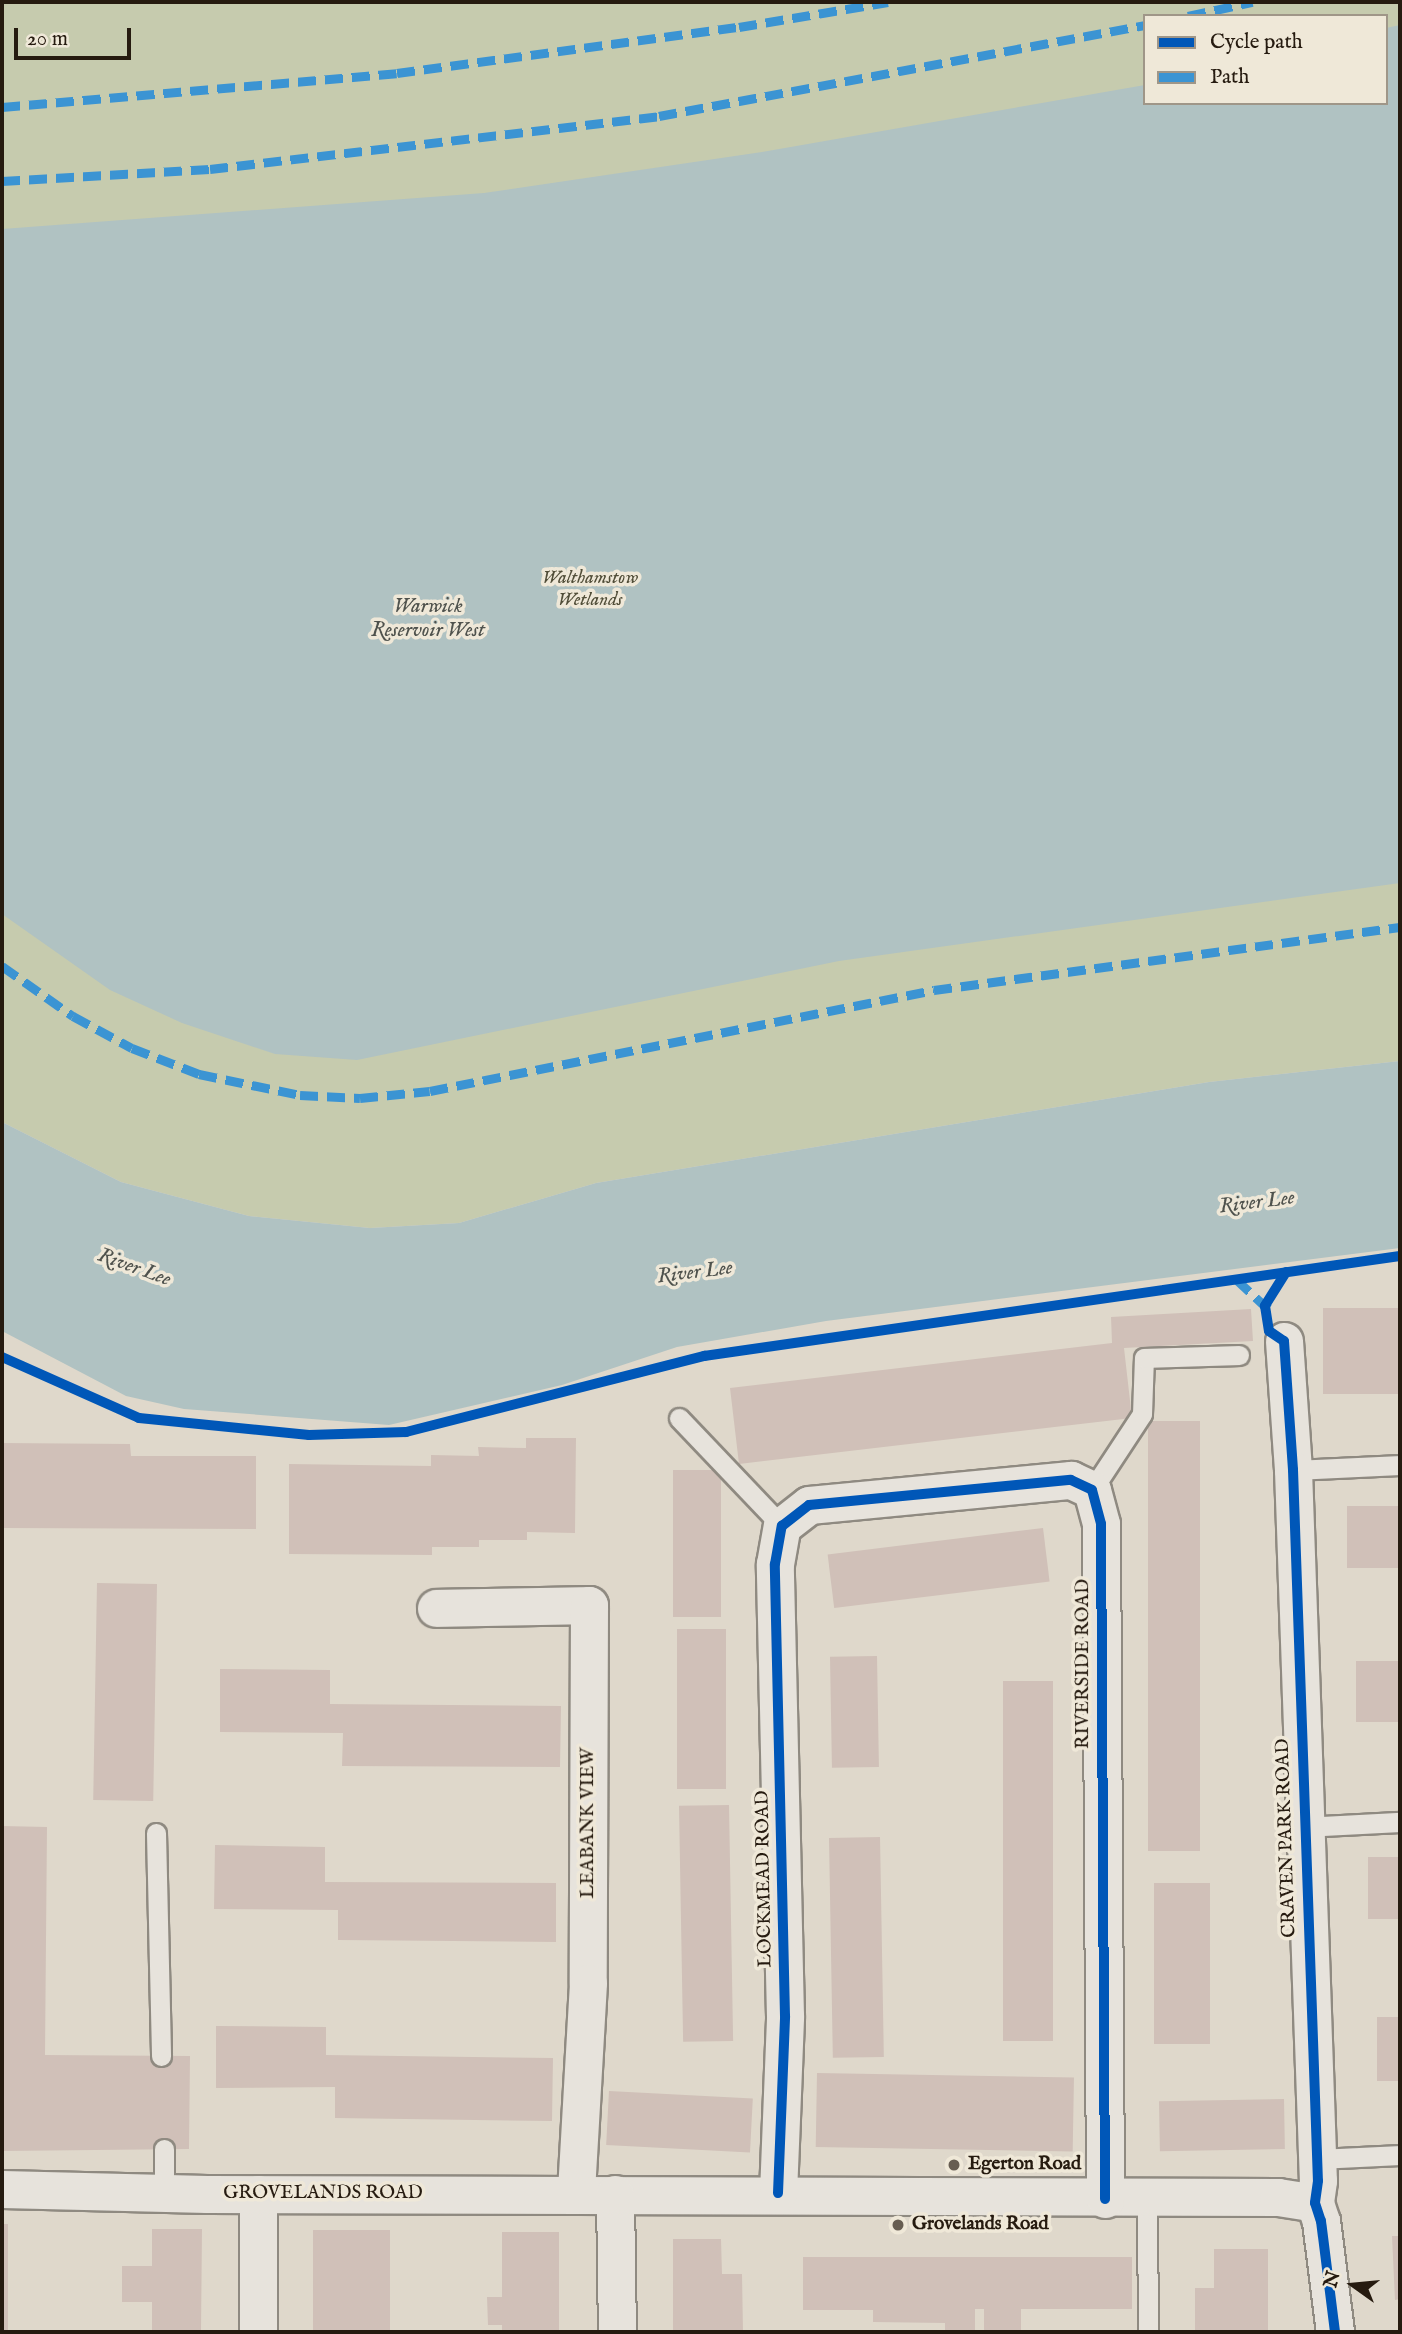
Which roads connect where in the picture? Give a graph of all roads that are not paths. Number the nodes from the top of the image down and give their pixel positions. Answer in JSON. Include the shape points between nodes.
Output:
{"nodes":[{"id":1,"x":1284,"y":1340,"type":"dead end"},
{"id":2,"x":1239,"y":1355,"type":"dead end"},
{"id":3,"x":678,"y":1418,"type":"dead end"},
{"id":4,"x":1400,"y":1465,"type":"edge"},
{"id":5,"x":1293,"y":1470,"type":"junction"},
{"id":6,"x":1092,"y":1490,"type":"junction"},
{"id":7,"x":782,"y":1526,"type":"junction"},
{"id":8,"x":436,"y":1608,"type":"dead end"},
{"id":9,"x":1400,"y":1822,"type":"edge"},
{"id":10,"x":1303,"y":1827,"type":"junction"},
{"id":11,"x":156,"y":1833,"type":"dead end"},
{"id":12,"x":161,"y":2056,"type":"dead end"},
{"id":13,"x":164,"y":2149,"type":"dead end"},
{"id":14,"x":1400,"y":2155,"type":"edge"},
{"id":15,"x":1317,"y":2159,"type":"junction"},
{"id":16,"x":2,"y":2189,"type":"edge"},
{"id":17,"x":576,"y":2193,"type":"junction"},
{"id":18,"x":778,"y":2193,"type":"junction"},
{"id":19,"x":164,"y":2194,"type":"junction"},
{"id":20,"x":258,"y":2194,"type":"junction"},
{"id":21,"x":615,"y":2194,"type":"junction"},
{"id":22,"x":1104,"y":2199,"type":"junction"},
{"id":23,"x":1147,"y":2199,"type":"junction"},
{"id":24,"x":1315,"y":2203,"type":"junction"},
{"id":25,"x":258,"y":2332,"type":"edge"},
{"id":26,"x":617,"y":2332,"type":"edge"},
{"id":27,"x":1148,"y":2332,"type":"edge"},
{"id":28,"x":1335,"y":2332,"type":"edge"}],
"edges":[{"from":1,"to":5,"type":"street","name":"CRAVEN PARK ROAD"},
{"from":2,"to":6,"type":"lane","via":[[1144,1358],[1142,1414]]},
{"from":3,"to":7,"type":"lane"},
{"from":4,"to":5,"type":"lane"},
{"from":5,"to":10,"type":"street","name":"CRAVEN PARK ROAD"},
{"from":6,"to":7,"type":"street","via":[[1071,1480],[809,1506]]},
{"from":6,"to":22,"type":"street","name":"RIVERSIDE ROAD","via":[[1101,1524]]},
{"from":7,"to":18,"type":"street","name":"LOCKMEAD ROAD","via":[[775,1564],[785,2016]]},
{"from":8,"to":17,"type":"street","name":"LEABANK VIEW","via":[[589,1605],[588,1983]]},
{"from":9,"to":10,"type":"lane"},
{"from":10,"to":15,"type":"street","name":"CRAVEN PARK ROAD"},
{"from":11,"to":12,"type":"lane"},
{"from":13,"to":19,"type":"lane"},
{"from":14,"to":15,"type":"lane"},
{"from":15,"to":24,"type":"street","name":"CRAVEN PARK ROAD"},
{"from":16,"to":19,"type":"street","name":"GROVELANDS ROAD"},
{"from":17,"to":20,"type":"street","name":"GROVELANDS ROAD"},
{"from":17,"to":21,"type":"street","name":"GROVELANDS ROAD"},
{"from":18,"to":21,"type":"street","name":"GROVELANDS ROAD"},
{"from":18,"to":22,"type":"street","name":"GROVELANDS ROAD"},
{"from":19,"to":20,"type":"street","name":"GROVELANDS ROAD"},
{"from":20,"to":25,"type":"street"},
{"from":21,"to":26,"type":"street"},
{"from":22,"to":23,"type":"street","name":"GROVELANDS ROAD"},
{"from":23,"to":24,"type":"street","name":"GROVELANDS ROAD","via":[[1278,2197]]},
{"from":23,"to":27,"type":"lane"},
{"from":24,"to":28,"type":"street","name":"CRAVEN PARK ROAD"}]}
